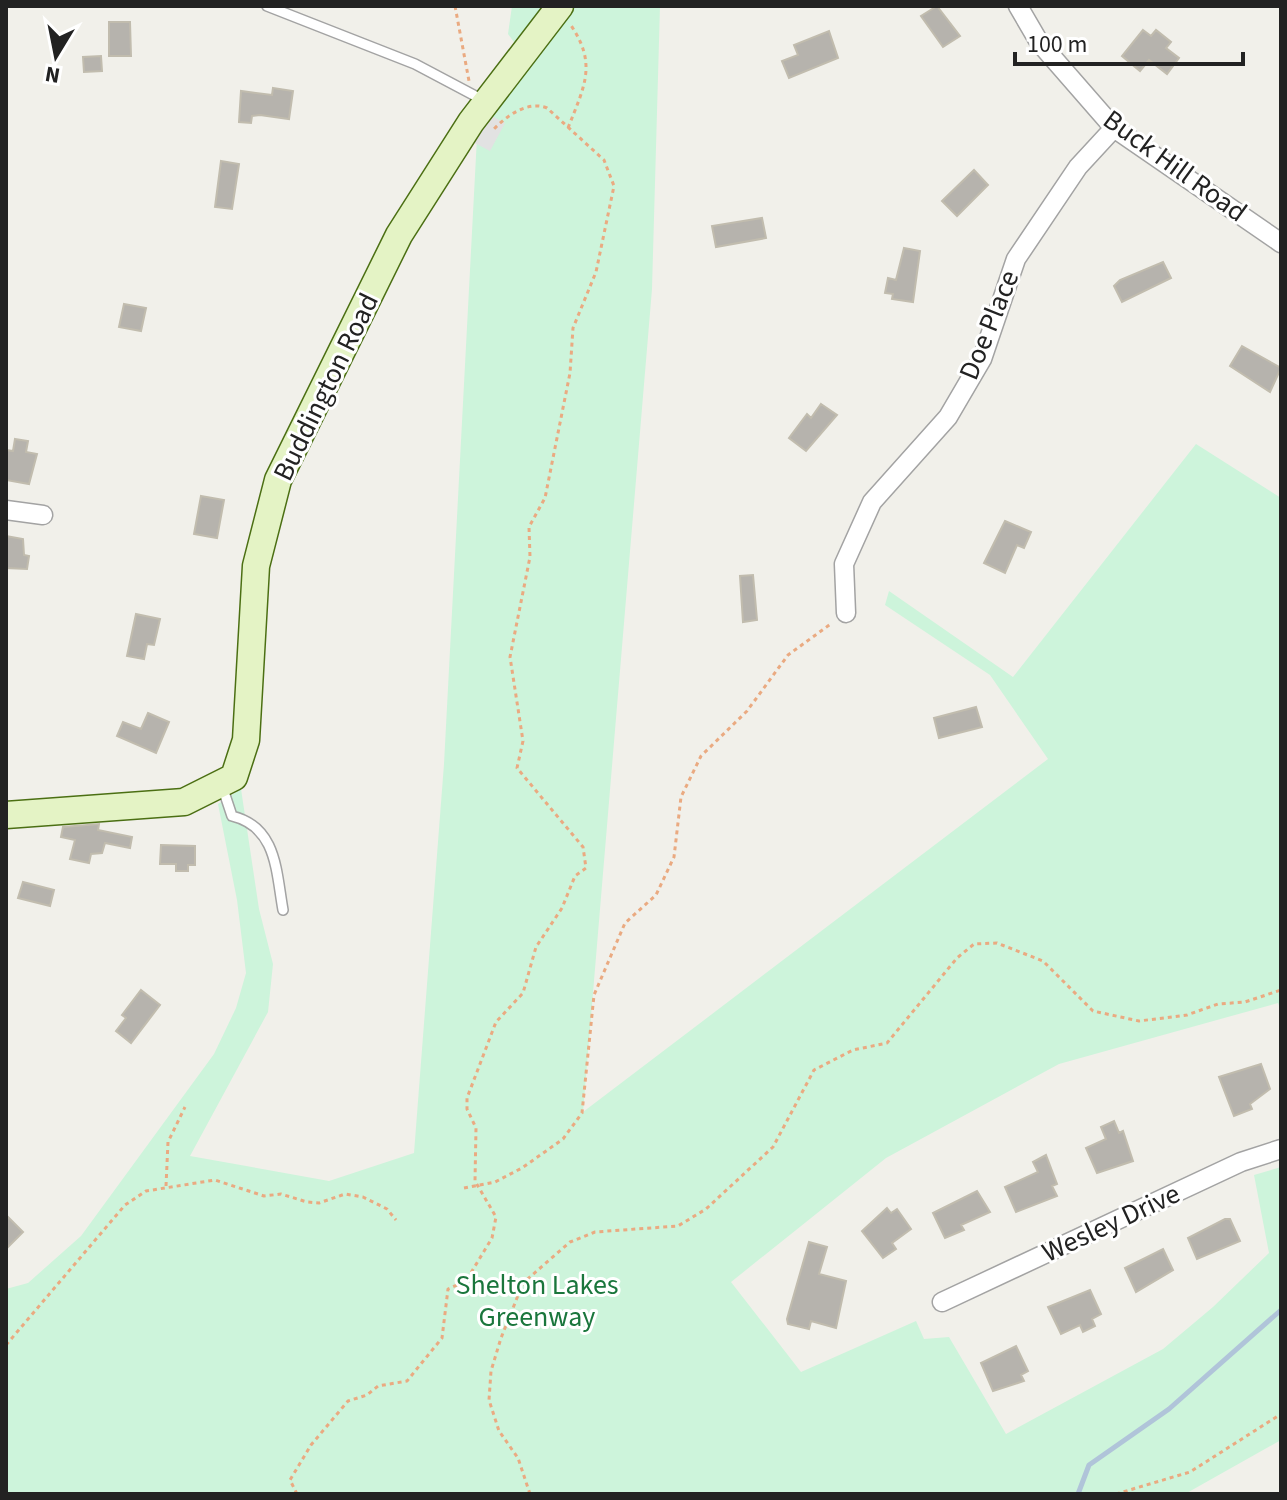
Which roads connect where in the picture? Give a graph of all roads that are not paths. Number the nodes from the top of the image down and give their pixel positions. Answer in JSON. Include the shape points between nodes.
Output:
{"nodes":[{"id":1,"x":267,"y":6,"type":"edge"},
{"id":2,"x":1018,"y":6,"type":"edge"},
{"id":3,"x":558,"y":8,"type":"edge"},
{"id":4,"x":478,"y":98,"type":"junction"},
{"id":5,"x":1114,"y":128,"type":"junction"},
{"id":6,"x":1281,"y":243,"type":"edge"},
{"id":7,"x":6,"y":510,"type":"edge"},
{"id":8,"x":43,"y":515,"type":"dead end"},
{"id":9,"x":846,"y":613,"type":"road end"},
{"id":10,"x":222,"y":786,"type":"junction"},
{"id":11,"x":6,"y":815,"type":"edge"},
{"id":12,"x":283,"y":910,"type":"dead end"},
{"id":13,"x":1281,"y":1149,"type":"edge"},
{"id":14,"x":942,"y":1302,"type":"dead end"}],
"edges":[{"from":1,"to":4,"type":"lane","via":[[415,64]]},
{"from":2,"to":5,"type":"street","name":"Buck Hill Road","via":[[1039,42]]},
{"from":3,"to":4,"type":"street","name":"Buddington Road"},
{"from":4,"to":10,"type":"street","name":"Buddington Road","via":[[399,235],[278,480],[256,566],[246,740],[234,777]]},
{"from":5,"to":6,"type":"street","name":"Buck Hill Road"},
{"from":5,"to":9,"type":"street","name":"Doe Place","via":[[1078,167],[1016,259],[982,359],[948,417],[872,502],[844,564]]},
{"from":7,"to":8,"type":"street"},
{"from":10,"to":11,"type":"street","via":[[184,802]]},
{"from":10,"to":12,"type":"lane","via":[[232,816],[257,826],[267,839]]},
{"from":13,"to":14,"type":"street","name":"Wesley Drive","via":[[1241,1162]]}]}
